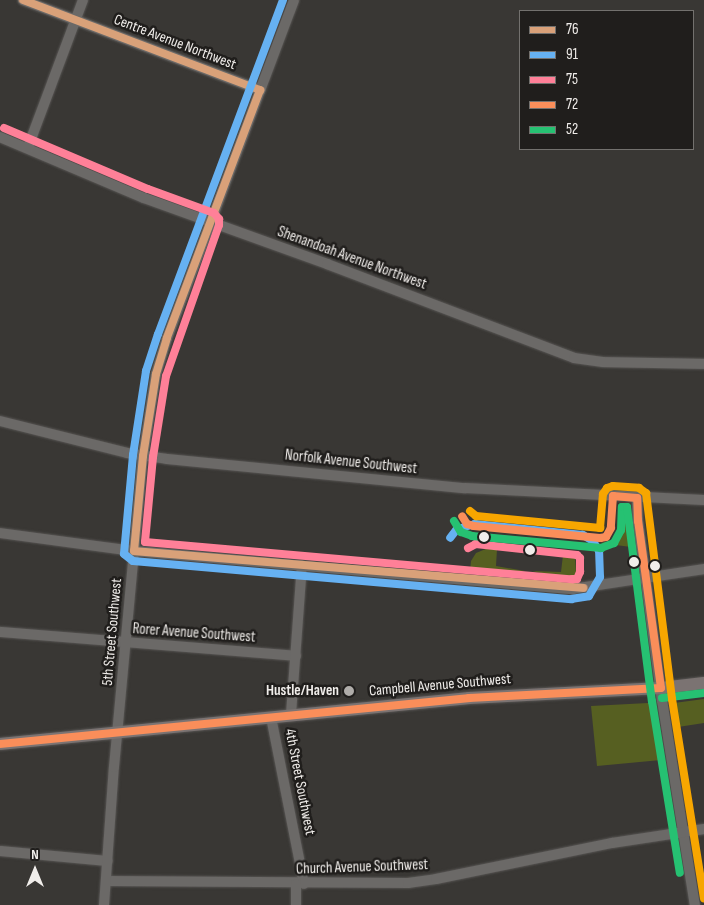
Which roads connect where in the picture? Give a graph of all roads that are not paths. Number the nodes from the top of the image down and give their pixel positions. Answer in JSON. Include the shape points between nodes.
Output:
{"nodes":[{"id":1,"x":23,"y":0,"type":"edge"},
{"id":2,"x":83,"y":0,"type":"edge"},
{"id":3,"x":294,"y":0,"type":"edge"},
{"id":4,"x":76,"y":20,"type":"junction"},
{"id":5,"x":260,"y":90,"type":"junction"},
{"id":6,"x":0,"y":137,"type":"edge"},
{"id":7,"x":28,"y":147,"type":"junction"},
{"id":8,"x":210,"y":222,"type":"junction"},
{"id":9,"x":704,"y":364,"type":"edge"},
{"id":10,"x":0,"y":421,"type":"edge"},
{"id":11,"x":143,"y":456,"type":"junction"},
{"id":12,"x":637,"y":498,"type":"junction"},
{"id":13,"x":704,"y":500,"type":"edge"},
{"id":14,"x":0,"y":533,"type":"edge"},
{"id":15,"x":134,"y":551,"type":"junction"},
{"id":16,"x":302,"y":565,"type":"junction"},
{"id":17,"x":704,"y":568,"type":"edge"},
{"id":18,"x":646,"y":578,"type":"junction"},
{"id":19,"x":0,"y":632,"type":"edge"},
{"id":20,"x":127,"y":643,"type":"junction"},
{"id":21,"x":296,"y":656,"type":"junction"},
{"id":22,"x":704,"y":683,"type":"edge"},
{"id":23,"x":661,"y":688,"type":"junction"},
{"id":24,"x":291,"y":714,"type":"junction"},
{"id":25,"x":271,"y":717,"type":"junction"},
{"id":26,"x":118,"y":732,"type":"junction"},
{"id":27,"x":0,"y":744,"type":"edge"},
{"id":28,"x":704,"y":829,"type":"edge"},
{"id":29,"x":683,"y":832,"type":"junction"},
{"id":30,"x":0,"y":851,"type":"edge"},
{"id":31,"x":108,"y":861,"type":"junction"},
{"id":32,"x":106,"y":881,"type":"junction"},
{"id":33,"x":300,"y":884,"type":"junction"},
{"id":34,"x":104,"y":905,"type":"edge"},
{"id":35,"x":296,"y":905,"type":"edge"},
{"id":36,"x":695,"y":905,"type":"edge"}],
"edges":[{"from":1,"to":4,"type":"street","name":"Centre Avenue Northwest"},
{"from":2,"to":4,"type":"street"},
{"from":3,"to":5,"type":"street","name":"5th Street Southwest"},
{"from":4,"to":5,"type":"street","name":"Centre Avenue Northwest"},
{"from":4,"to":7,"type":"street"},
{"from":5,"to":8,"type":"street","name":"5th Street Southwest"},
{"from":6,"to":7,"type":"street","name":"Shenandoah Avenue Northwest"},
{"from":7,"to":8,"type":"street","name":"Shenandoah Avenue Northwest","via":[[144,198]]},
{"from":8,"to":9,"type":"street","name":"Shenandoah Avenue Northwest","via":[[574,358],[603,362]]},
{"from":8,"to":11,"type":"street","name":"5th Street Southwest","via":[[164,347],[147,422]]},
{"from":10,"to":11,"type":"street","name":"Norfolk Avenue Southwest"},
{"from":11,"to":12,"type":"street","name":"Norfolk Avenue Southwest","via":[[465,488]]},
{"from":11,"to":15,"type":"street","name":"5th Street Southwest"},
{"from":12,"to":13,"type":"street","name":"Norfolk Avenue Southwest"},
{"from":12,"to":18,"type":"street"},
{"from":14,"to":15,"type":"street"},
{"from":15,"to":16,"type":"street"},
{"from":15,"to":20,"type":"street","name":"5th Street Southwest"},
{"from":16,"to":18,"type":"street","via":[[572,589]]},
{"from":16,"to":21,"type":"street","name":"4th Street Southwest"},
{"from":17,"to":18,"type":"street"},
{"from":18,"to":23,"type":"street"},
{"from":19,"to":20,"type":"street","name":"Rorer Avenue Southwest"},
{"from":20,"to":21,"type":"street","name":"Rorer Avenue Southwest"},
{"from":20,"to":26,"type":"street","name":"5th Street Southwest"},
{"from":21,"to":24,"type":"street","name":"4th Street Southwest"},
{"from":22,"to":23,"type":"main road","name":"Campbell Avenue Southwest"},
{"from":23,"to":24,"type":"main road","name":"Campbell Avenue Southwest","via":[[506,696]]},
{"from":23,"to":29,"type":"street"},
{"from":24,"to":25,"type":"main road","name":"Campbell Avenue Southwest"},
{"from":25,"to":26,"type":"main road","name":"Campbell Avenue Southwest"},
{"from":25,"to":33,"type":"street","name":"4th Street Southwest"},
{"from":26,"to":27,"type":"main road","name":"Campbell Avenue Southwest"},
{"from":26,"to":31,"type":"street","name":"5th Street Southwest"},
{"from":28,"to":29,"type":"street","name":"Church Avenue Southwest"},
{"from":29,"to":33,"type":"street","name":"Church Avenue Southwest","via":[[436,879]]},
{"from":29,"to":36,"type":"street"},
{"from":30,"to":31,"type":"street"},
{"from":31,"to":32,"type":"street","name":"5th Street Southwest"},
{"from":32,"to":33,"type":"street","name":"Church Avenue Southwest"},
{"from":32,"to":34,"type":"street","name":"5th Street Southwest"},
{"from":33,"to":35,"type":"street","name":"4th Street Southwest"}]}
